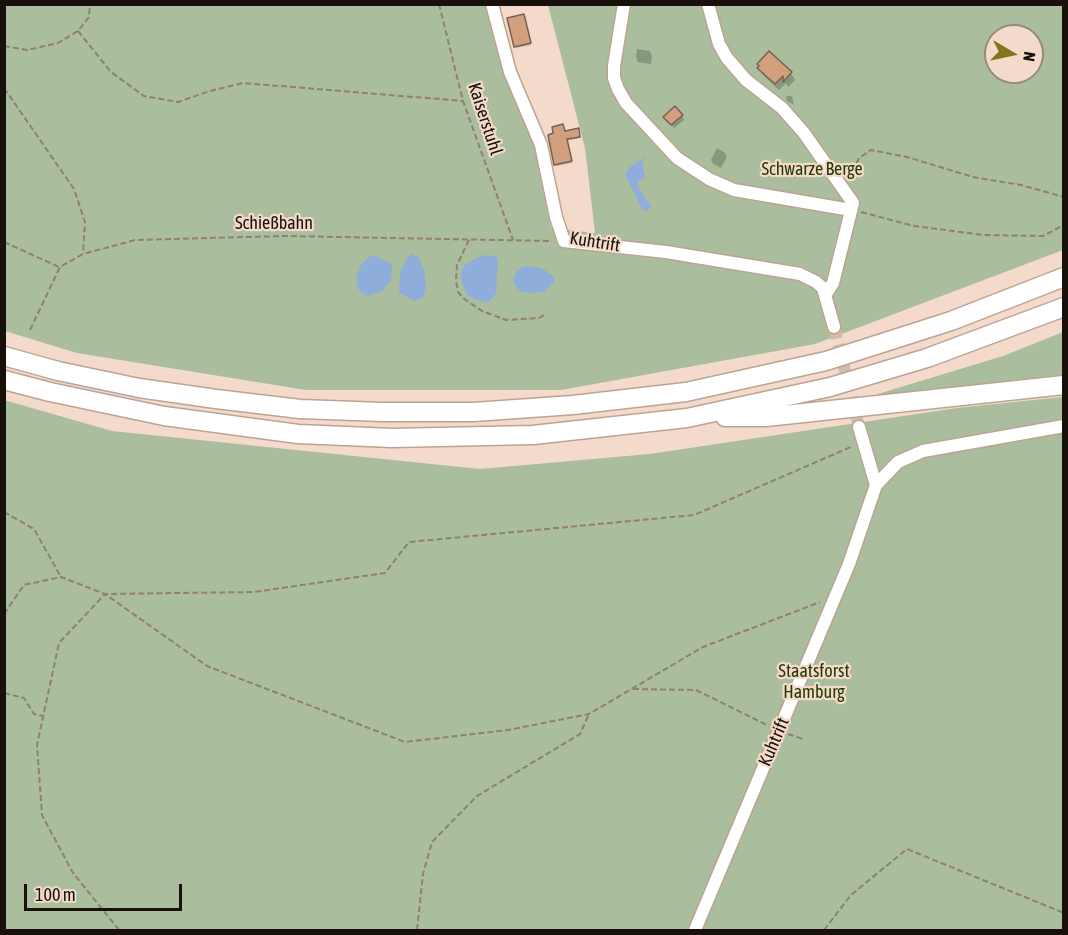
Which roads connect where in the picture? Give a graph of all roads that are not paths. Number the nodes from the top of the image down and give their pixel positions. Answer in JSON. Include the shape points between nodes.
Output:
{"nodes":[{"id":1,"x":492,"y":4,"type":"edge"},
{"id":2,"x":624,"y":4,"type":"edge"},
{"id":3,"x":708,"y":4,"type":"edge"},
{"id":4,"x":850,"y":203,"type":"junction"},
{"id":5,"x":1064,"y":278,"type":"edge"},
{"id":6,"x":826,"y":294,"type":"junction"},
{"id":7,"x":1064,"y":307,"type":"edge"},
{"id":8,"x":834,"y":327,"type":"tunnel mouth"},
{"id":9,"x":4,"y":356,"type":"edge"},
{"id":10,"x":4,"y":380,"type":"edge"},
{"id":11,"x":1064,"y":385,"type":"edge"},
{"id":12,"x":687,"y":418,"type":"junction"},
{"id":13,"x":859,"y":426,"type":"tunnel mouth"},
{"id":14,"x":1064,"y":426,"type":"edge"},
{"id":15,"x":876,"y":485,"type":"junction"},
{"id":16,"x":695,"y":930,"type":"edge"}],
"edges":[{"from":1,"to":6,"type":"street","name":"Kuhtrift","via":[[510,72],[541,145],[564,241],[794,272],[816,282]]},
{"from":2,"to":4,"type":"street","via":[[614,78],[626,103],[677,158],[708,179],[734,190]]},
{"from":3,"to":4,"type":"street","via":[[726,58],[746,80],[782,108],[831,170]]},
{"from":4,"to":6,"type":"street","via":[[833,283]]},
{"from":5,"to":9,"type":"highway","via":[[951,321],[826,361],[686,392],[551,406],[463,412],[300,409],[139,388]]},
{"from":6,"to":8,"type":"street"},
{"from":7,"to":12,"type":"highway","via":[[927,358],[830,387]]},
{"from":10,"to":12,"type":"highway","via":[[164,416],[298,434],[403,438],[522,436]]},
{"from":11,"to":12,"type":"highway","via":[[766,417]]},
{"from":13,"to":15,"type":"street"},
{"from":14,"to":15,"type":"street","name":"Kuhtrift","via":[[923,451],[898,462]]},
{"from":15,"to":16,"type":"street","name":"Kuhtrift","via":[[857,544]]}]}
